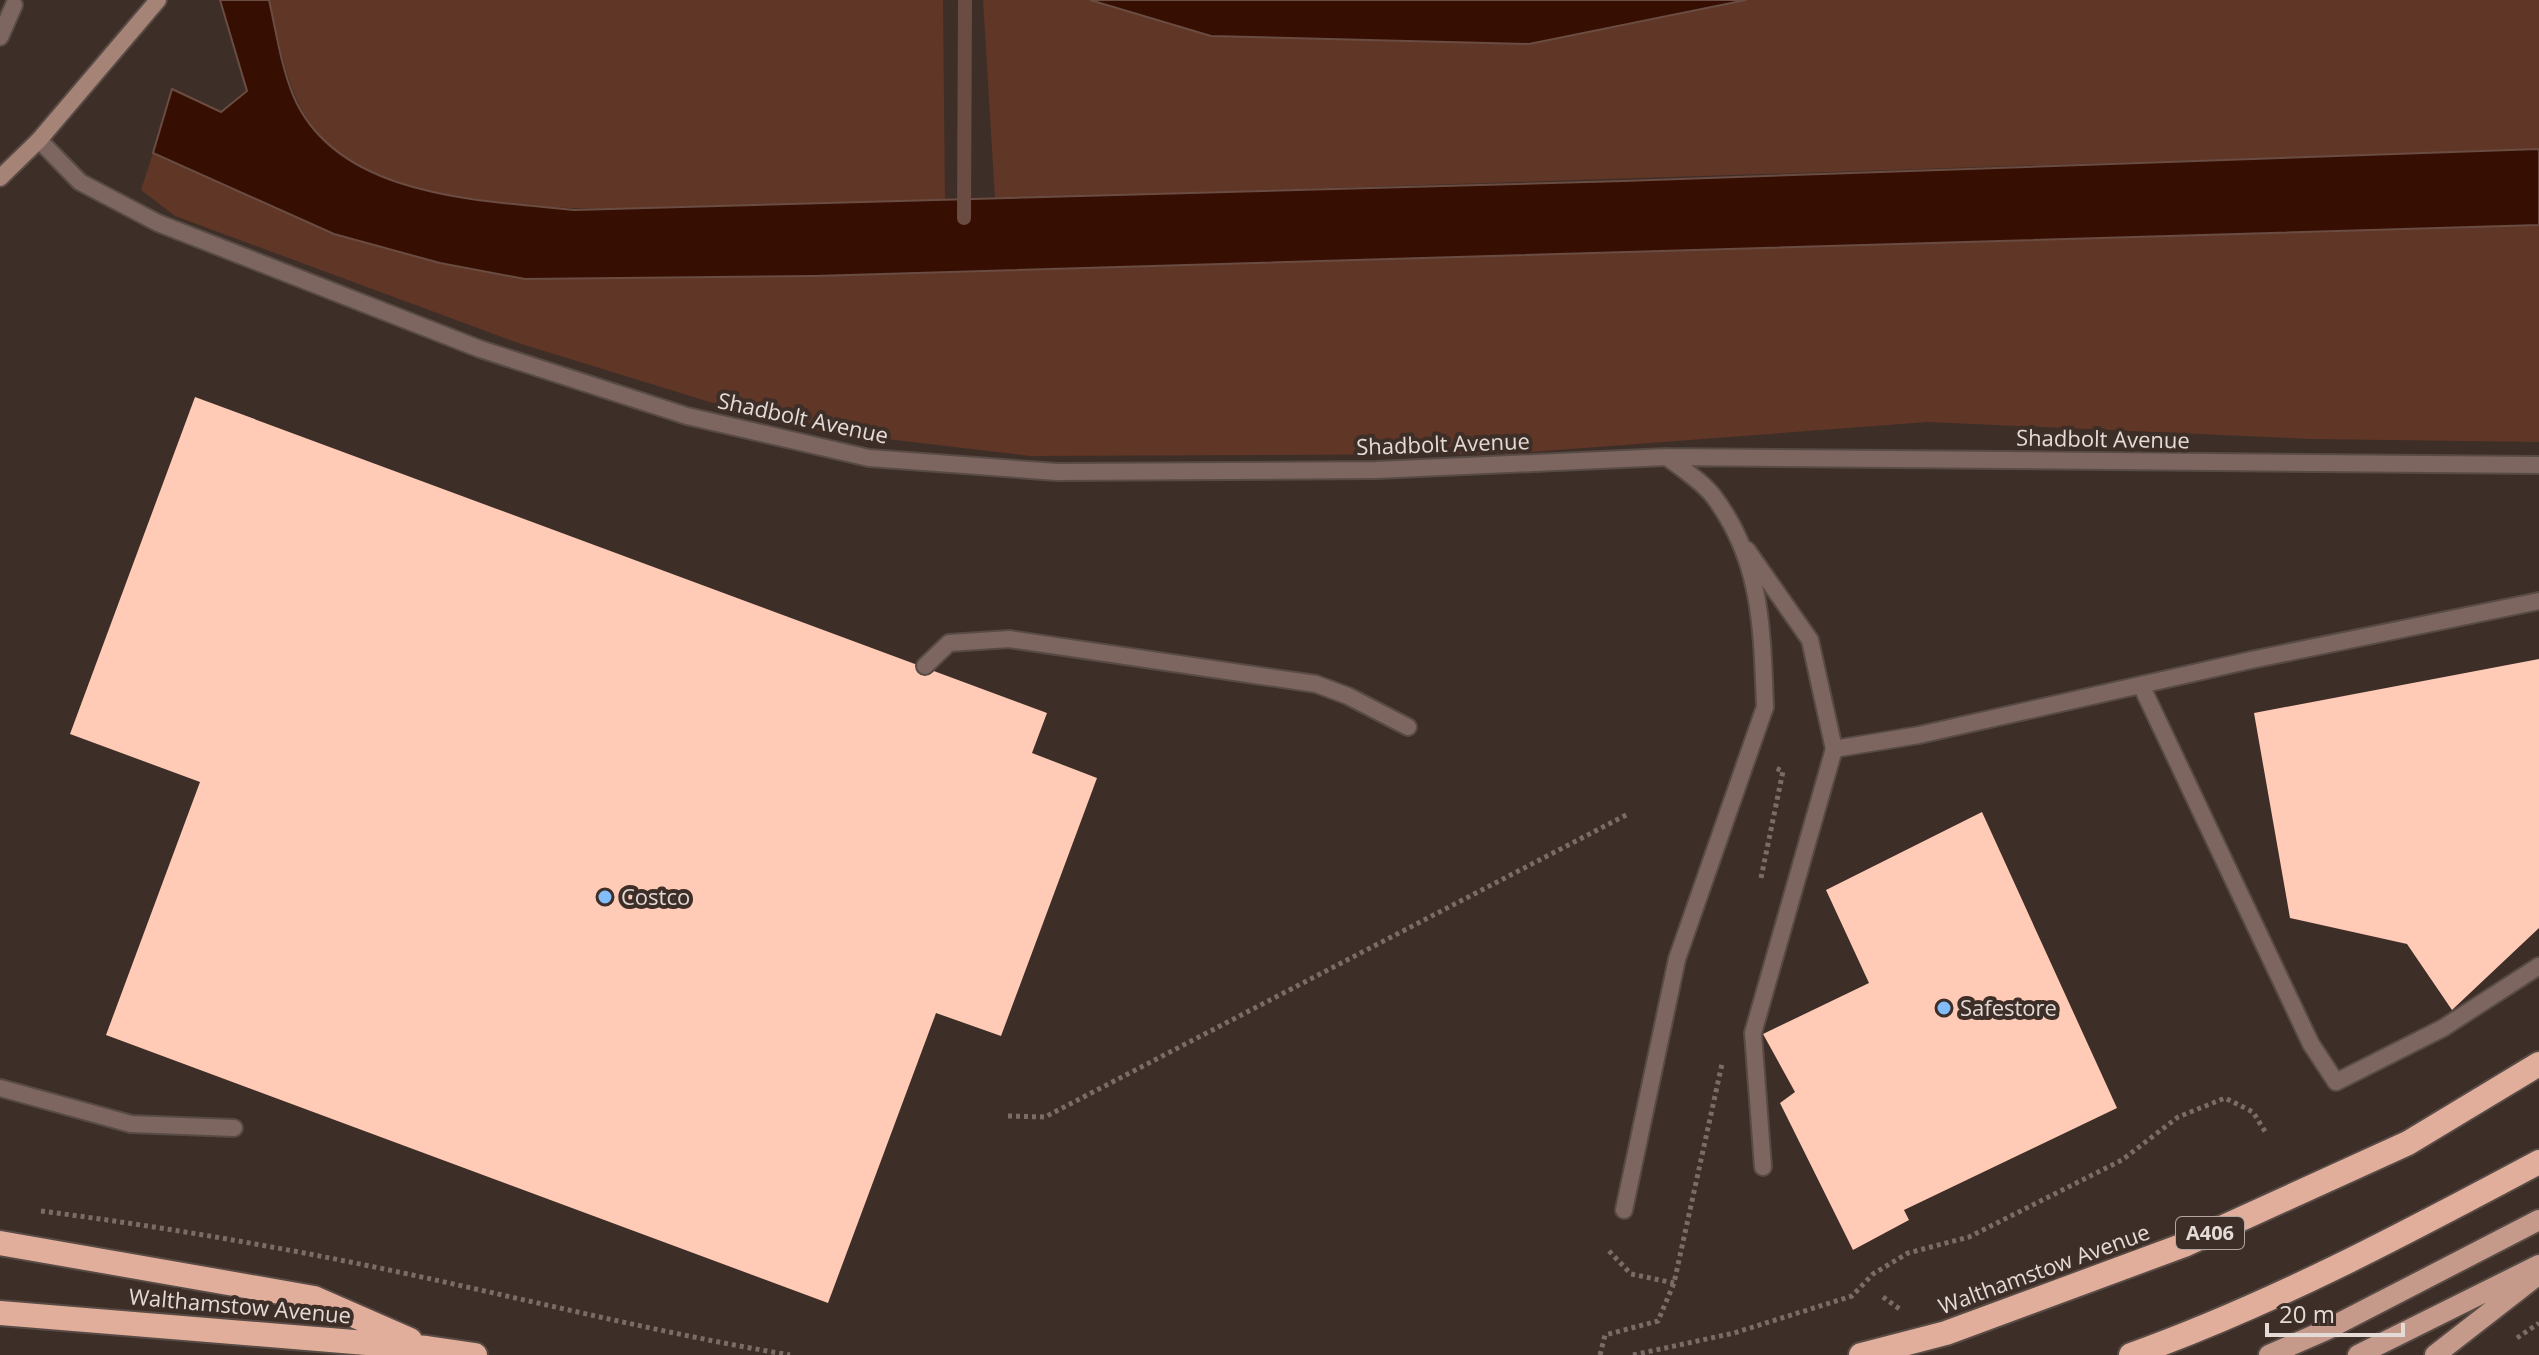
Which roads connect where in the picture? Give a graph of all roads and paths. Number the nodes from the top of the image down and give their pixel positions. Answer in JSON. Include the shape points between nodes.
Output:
{"nodes":[{"id":1,"x":158,"y":0,"type":"edge"},
{"id":2,"x":14,"y":5,"type":"dead end"},
{"id":3,"x":0,"y":37,"type":"edge"},
{"id":4,"x":39,"y":140,"type":"junction"},
{"id":5,"x":0,"y":178,"type":"edge"},
{"id":6,"x":1667,"y":457,"type":"junction"},
{"id":7,"x":2539,"y":465,"type":"edge"},
{"id":8,"x":1747,"y":550,"type":"junction"},
{"id":9,"x":2539,"y":601,"type":"edge"},
{"id":10,"x":925,"y":666,"type":"dead end"},
{"id":11,"x":2141,"y":685,"type":"junction"},
{"id":12,"x":1408,"y":727,"type":"dead end"},
{"id":13,"x":1834,"y":749,"type":"junction"},
{"id":14,"x":1747,"y":759,"type":"junction"},
{"id":15,"x":1628,"y":814,"type":"dead end"},
{"id":16,"x":1758,"y":891,"type":"dead end"},
{"id":17,"x":2539,"y":966,"type":"edge"},
{"id":18,"x":1723,"y":1056,"type":"dead end"},
{"id":19,"x":2539,"y":1064,"type":"edge"},
{"id":20,"x":0,"y":1088,"type":"edge"},
{"id":21,"x":1008,"y":1116,"type":"dead end"},
{"id":22,"x":234,"y":1128,"type":"dead end"},
{"id":23,"x":2266,"y":1133,"type":"dead end"},
{"id":24,"x":2539,"y":1162,"type":"edge"},
{"id":25,"x":1763,"y":1167,"type":"dead end"},
{"id":26,"x":31,"y":1209,"type":"dead end"},
{"id":27,"x":1624,"y":1210,"type":"dead end"},
{"id":28,"x":2539,"y":1220,"type":"edge"},
{"id":29,"x":0,"y":1243,"type":"edge"},
{"id":30,"x":1609,"y":1251,"type":"dead end"},
{"id":31,"x":2539,"y":1265,"type":"edge"},
{"id":32,"x":2539,"y":1274,"type":"edge"},
{"id":33,"x":1674,"y":1283,"type":"junction"},
{"id":34,"x":0,"y":1313,"type":"edge"},
{"id":35,"x":427,"y":1348,"type":"junction"},
{"id":36,"x":475,"y":1355,"type":"edge"},
{"id":37,"x":790,"y":1355,"type":"edge"},
{"id":38,"x":1600,"y":1355,"type":"edge"},
{"id":39,"x":1633,"y":1355,"type":"edge"},
{"id":40,"x":1861,"y":1355,"type":"edge"},
{"id":41,"x":2131,"y":1355,"type":"edge"},
{"id":42,"x":2269,"y":1355,"type":"edge"},
{"id":43,"x":2358,"y":1355,"type":"edge"},
{"id":44,"x":2435,"y":1355,"type":"edge"}],
"edges":[{"from":1,"to":4,"type":"street"},
{"from":2,"to":3,"type":"street"},
{"from":4,"to":5,"type":"street"},
{"from":4,"to":6,"type":"street","name":"Shadbolt Avenue","via":[[80,182],[158,223],[480,349],[687,416],[869,458],[1073,472],[1376,470]]},
{"from":6,"to":7,"type":"street","name":"Shadbolt Avenue"},
{"from":6,"to":8,"type":"street","via":[[1713,495]]},
{"from":8,"to":13,"type":"street","via":[[1810,640]]},
{"from":8,"to":14,"type":"street","via":[[1762,628],[1765,707]]},
{"from":9,"to":11,"type":"street"},
{"from":10,"to":12,"type":"street","via":[[949,643],[1009,639],[1316,684]]},
{"from":11,"to":13,"type":"street"},
{"from":11,"to":17,"type":"street","via":[[2311,1044],[2336,1082],[2443,1028]]},
{"from":13,"to":25,"type":"street","via":[[1753,1033]]},
{"from":14,"to":16,"type":"path","via":[[1783,771]]},
{"from":14,"to":27,"type":"street","via":[[1677,959]]},
{"from":15,"to":21,"type":"path","via":[[1045,1117]]},
{"from":18,"to":33,"type":"path"},
{"from":19,"to":40,"type":"highway","name":"Walthamstow Avenue","number":"A406","via":[[2408,1143],[2184,1245],[1946,1333]]},
{"from":20,"to":22,"type":"street","via":[[131,1124]]},
{"from":23,"to":39,"type":"path","via":[[2253,1112],[2225,1098],[2178,1117],[2122,1160],[1969,1237],[1908,1253],[1873,1274],[1852,1296],[1734,1333]]},
{"from":24,"to":41,"type":"highway","via":[[2332,1271],[2204,1329]]},
{"from":26,"to":37,"type":"path","via":[[275,1249]]},
{"from":28,"to":42,"type":"main road"},
{"from":29,"to":35,"type":"highway","via":[[314,1298]]},
{"from":30,"to":33,"type":"path","via":[[1631,1274]]},
{"from":31,"to":43,"type":"main road"},
{"from":32,"to":44,"type":"main road"},
{"from":33,"to":38,"type":"path","via":[[1658,1321],[1605,1335]]},
{"from":34,"to":35,"type":"highway","name":"Walthamstow Avenue"},
{"from":35,"to":36,"type":"highway","name":"Walthamstow Avenue"}]}
